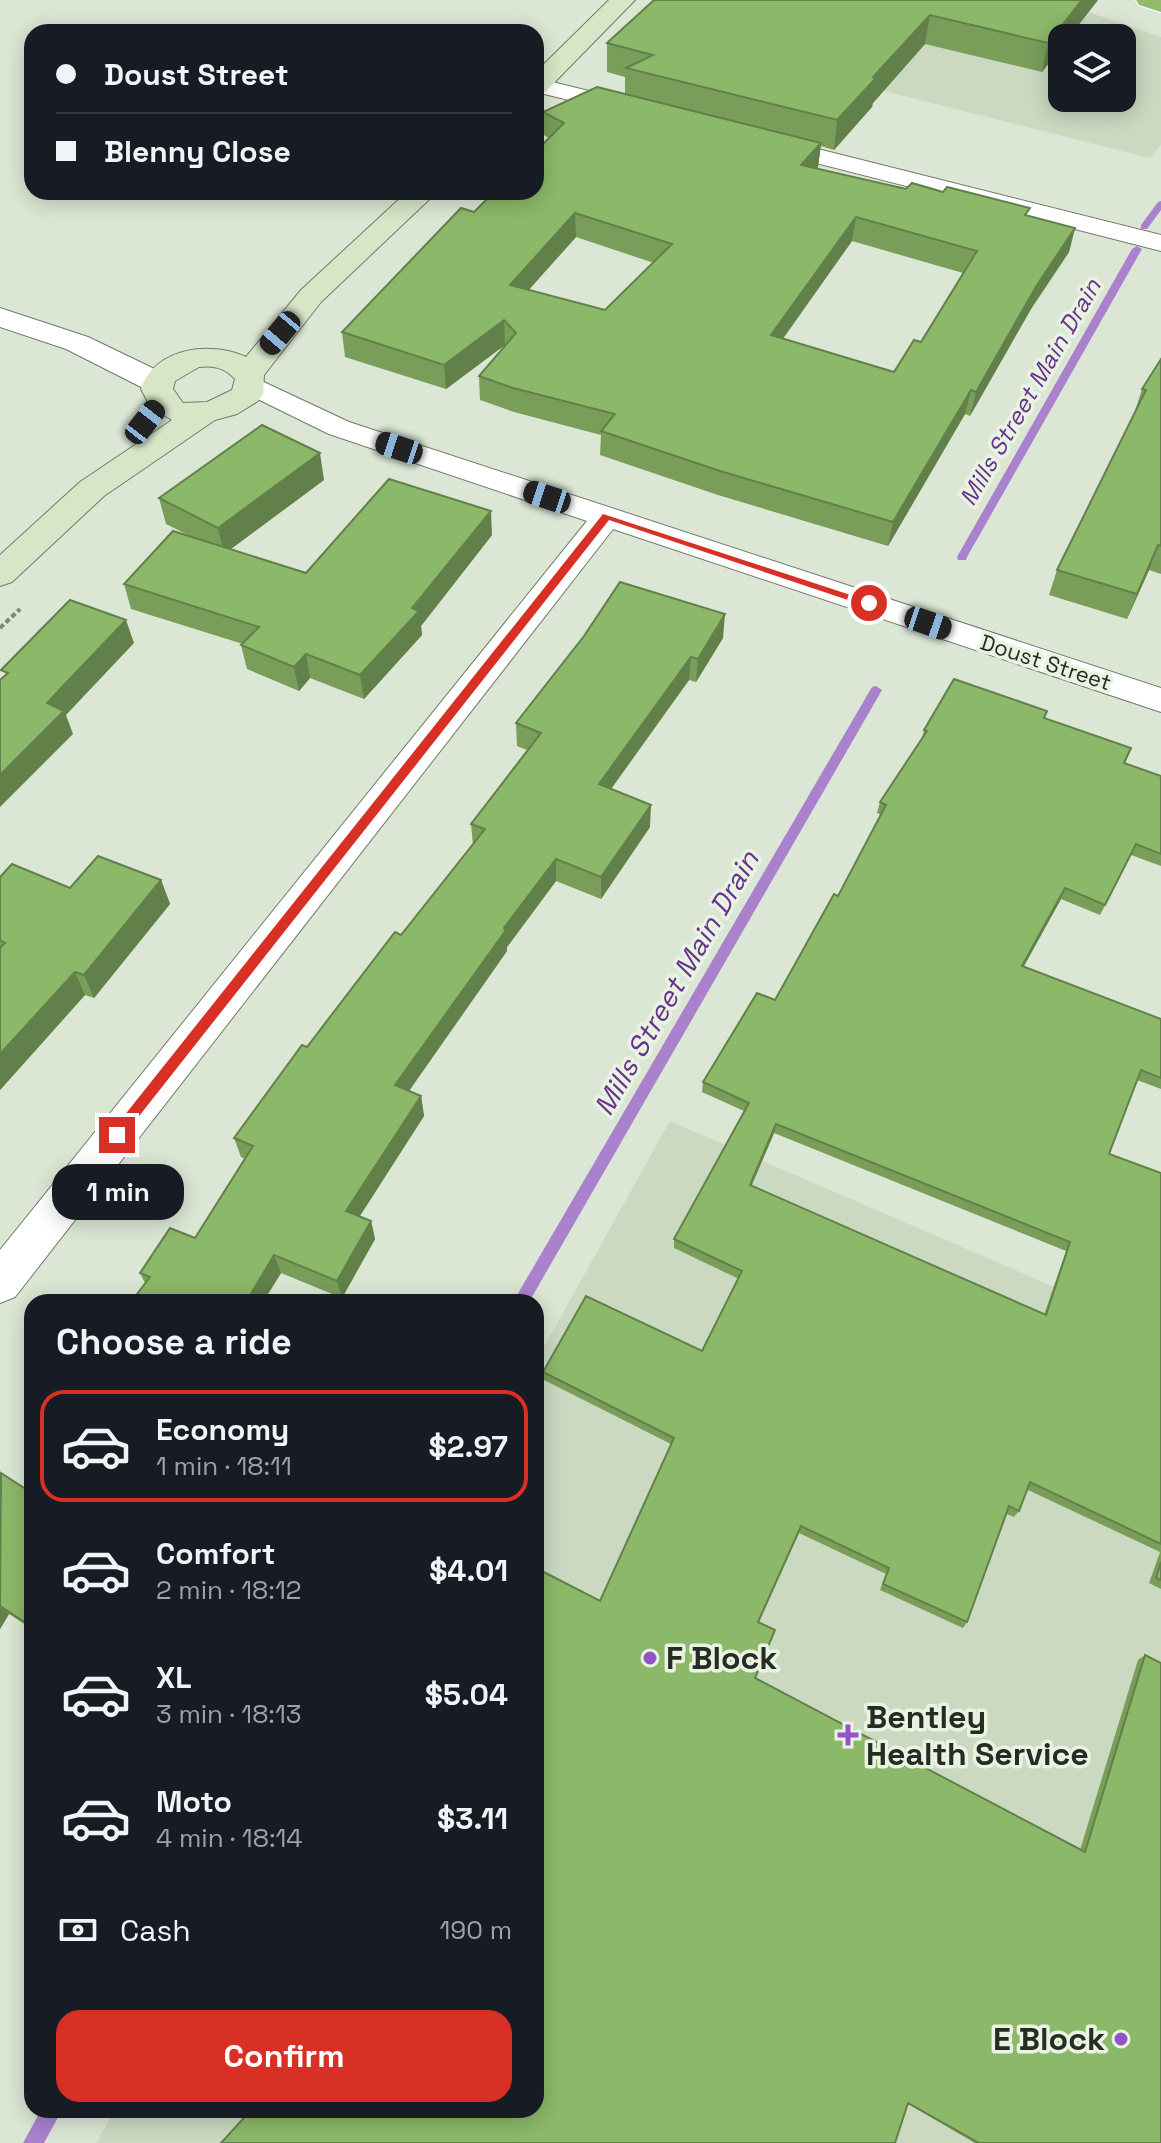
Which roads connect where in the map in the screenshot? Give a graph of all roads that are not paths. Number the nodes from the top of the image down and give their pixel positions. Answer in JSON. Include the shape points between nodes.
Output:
{"nodes":[{"id":1,"x":623,"y":0,"type":"edge"},
{"id":2,"x":1148,"y":0,"type":"edge"},
{"id":3,"x":1161,"y":5,"type":"edge"},
{"id":4,"x":544,"y":79,"type":"edge"},
{"id":5,"x":544,"y":88,"type":"edge"},
{"id":6,"x":658,"y":115,"type":"edge"},
{"id":7,"x":749,"y":138,"type":"edge"},
{"id":8,"x":414,"y":200,"type":"edge"},
{"id":9,"x":1161,"y":243,"type":"edge"},
{"id":10,"x":311,"y":296,"type":"junction"},
{"id":11,"x":0,"y":317,"type":"edge"},
{"id":12,"x":77,"y":343,"type":"junction"},
{"id":13,"x":196,"y":359,"type":"junction"},
{"id":14,"x":250,"y":380,"type":"junction"},
{"id":15,"x":160,"y":392,"type":"junction"},
{"id":16,"x":214,"y":411,"type":"junction"},
{"id":17,"x":339,"y":428,"type":"junction"},
{"id":18,"x":92,"y":489,"type":"junction"},
{"id":19,"x":607,"y":516,"type":"junction"},
{"id":20,"x":0,"y":574,"type":"edge"},
{"id":21,"x":1161,"y":700,"type":"edge"},
{"id":22,"x":0,"y":1283,"type":"edge"}],
"edges":[{"from":1,"to":4,"type":"main road"},
{"from":2,"to":3,"type":"highway"},
{"from":5,"to":6,"type":"street"},
{"from":7,"to":9,"type":"street"},
{"from":8,"to":10,"type":"main road"},
{"from":10,"to":13,"type":"main road"},
{"from":10,"to":14,"type":"main road"},
{"from":11,"to":12,"type":"street"},
{"from":12,"to":13,"type":"street"},
{"from":12,"to":15,"type":"street"},
{"from":13,"to":14,"type":"main road","via":[[231,360]]},
{"from":13,"to":15,"type":"main road","via":[[164,374]]},
{"from":14,"to":16,"type":"main road","via":[[238,402]]},
{"from":14,"to":17,"type":"street","name":"Doust Street"},
{"from":15,"to":16,"type":"main road","via":[[179,411]]},
{"from":15,"to":18,"type":"main road"},
{"from":16,"to":17,"type":"street","name":"Doust Street"},
{"from":16,"to":18,"type":"main road"},
{"from":17,"to":19,"type":"street","name":"Doust Street"},
{"from":18,"to":20,"type":"main road"},
{"from":19,"to":21,"type":"street","name":"Doust Street"},
{"from":19,"to":22,"type":"street"}]}
